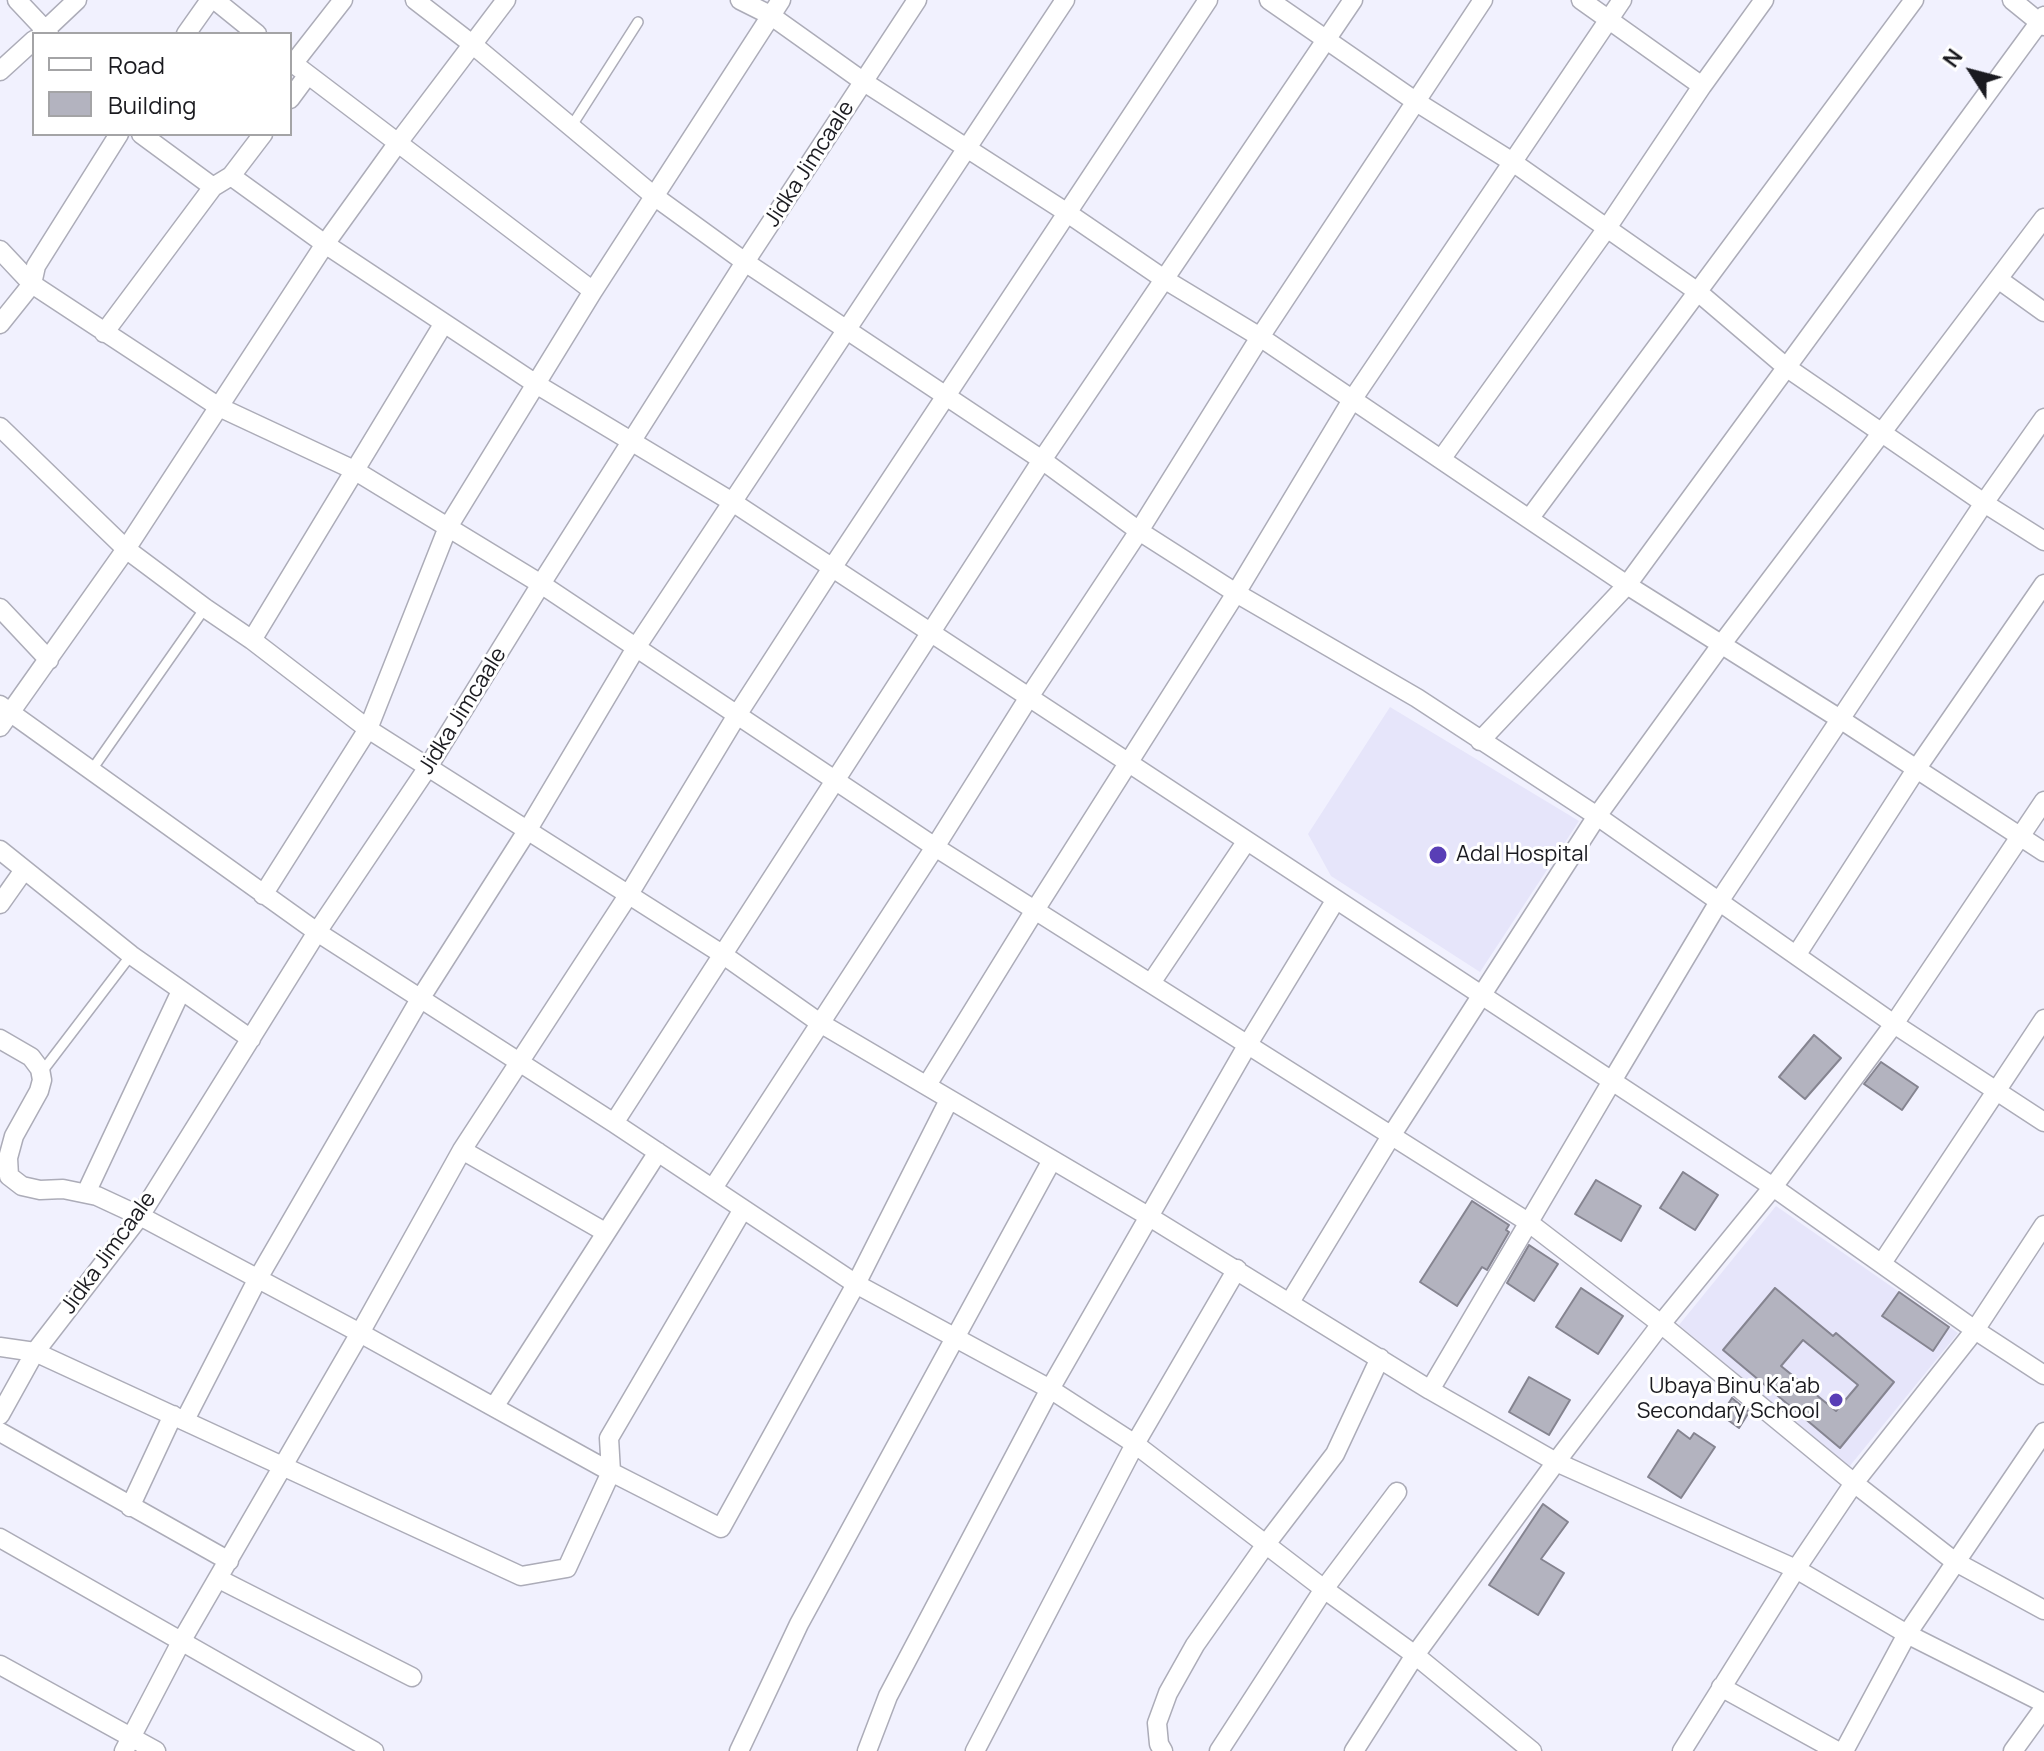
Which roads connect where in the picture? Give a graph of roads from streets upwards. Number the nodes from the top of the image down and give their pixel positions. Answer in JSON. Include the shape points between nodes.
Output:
{"nodes":[{"id":1,"x":17,"y":0,"type":"edge"},
{"id":2,"x":77,"y":0,"type":"edge"},
{"id":3,"x":213,"y":0,"type":"edge"},
{"id":4,"x":343,"y":0,"type":"edge"},
{"id":5,"x":415,"y":0,"type":"edge"},
{"id":6,"x":506,"y":0,"type":"edge"},
{"id":7,"x":740,"y":0,"type":"edge"},
{"id":8,"x":917,"y":0,"type":"edge"},
{"id":9,"x":1065,"y":0,"type":"edge"},
{"id":10,"x":1208,"y":0,"type":"edge"},
{"id":11,"x":1269,"y":0,"type":"edge"},
{"id":12,"x":1353,"y":0,"type":"edge"},
{"id":13,"x":1483,"y":0,"type":"edge"},
{"id":14,"x":1581,"y":0,"type":"edge"},
{"id":15,"x":1622,"y":0,"type":"edge"},
{"id":16,"x":1764,"y":0,"type":"edge"},
{"id":17,"x":1914,"y":0,"type":"edge"},
{"id":18,"x":2012,"y":0,"type":"edge"},
{"id":19,"x":776,"y":8,"type":"edge"},
{"id":20,"x":1609,"y":19,"type":"junction"},
{"id":21,"x":2042,"y":21,"type":"edge"},
{"id":22,"x":40,"y":32,"type":"edge"},
{"id":23,"x":45,"y":32,"type":"edge"},
{"id":24,"x":188,"y":32,"type":"edge"},
{"id":25,"x":254,"y":32,"type":"edge"},
{"id":26,"x":1328,"y":41,"type":"junction"},
{"id":27,"x":32,"y":44,"type":"edge"},
{"id":28,"x":472,"y":44,"type":"junction"},
{"id":29,"x":297,"y":67,"type":"edge"},
{"id":30,"x":0,"y":71,"type":"edge"},
{"id":31,"x":864,"y":82,"type":"junction"},
{"id":32,"x":1702,"y":86,"type":"junction"},
{"id":33,"x":292,"y":90,"type":"edge"},
{"id":34,"x":1415,"y":101,"type":"junction"},
{"id":35,"x":118,"y":136,"type":"edge"},
{"id":36,"x":144,"y":136,"type":"edge"},
{"id":37,"x":261,"y":136,"type":"edge"},
{"id":38,"x":397,"y":144,"type":"junction"},
{"id":39,"x":968,"y":149,"type":"junction"},
{"id":40,"x":1514,"y":163,"type":"junction"},
{"id":41,"x":231,"y":176,"type":"junction"},
{"id":42,"x":213,"y":187,"type":"junction"},
{"id":43,"x":654,"y":196,"type":"junction"},
{"id":44,"x":1066,"y":212,"type":"junction"},
{"id":45,"x":2044,"y":218,"type":"edge"},
{"id":46,"x":1607,"y":228,"type":"junction"},
{"id":47,"x":325,"y":244,"type":"junction"},
{"id":48,"x":0,"y":250,"type":"edge"},
{"id":49,"x":745,"y":262,"type":"junction"},
{"id":50,"x":1164,"y":279,"type":"junction"},
{"id":51,"x":1998,"y":279,"type":"junction"},
{"id":52,"x":32,"y":284,"type":"junction"},
{"id":53,"x":593,"y":291,"type":"junction"},
{"id":54,"x":1698,"y":292,"type":"junction"},
{"id":55,"x":2044,"y":312,"type":"edge"},
{"id":56,"x":444,"y":323,"type":"junction"},
{"id":57,"x":0,"y":324,"type":"edge"},
{"id":58,"x":847,"y":329,"type":"junction"},
{"id":59,"x":104,"y":333,"type":"junction"},
{"id":60,"x":1260,"y":337,"type":"junction"},
{"id":61,"x":1786,"y":367,"type":"junction"},
{"id":62,"x":536,"y":384,"type":"junction"},
{"id":63,"x":945,"y":396,"type":"junction"},
{"id":64,"x":1352,"y":400,"type":"junction"},
{"id":65,"x":219,"y":407,"type":"junction"},
{"id":66,"x":2044,"y":418,"type":"edge"},
{"id":67,"x":0,"y":427,"type":"edge"},
{"id":68,"x":1881,"y":431,"type":"junction"},
{"id":69,"x":634,"y":441,"type":"junction"},
{"id":70,"x":1442,"y":458,"type":"junction"},
{"id":71,"x":1042,"y":460,"type":"junction"},
{"id":72,"x":354,"y":470,"type":"junction"},
{"id":73,"x":734,"y":503,"type":"junction"},
{"id":74,"x":1984,"y":503,"type":"junction"},
{"id":75,"x":1529,"y":519,"type":"junction"},
{"id":76,"x":448,"y":527,"type":"junction"},
{"id":77,"x":1139,"y":531,"type":"junction"},
{"id":78,"x":2044,"y":541,"type":"edge"},
{"id":79,"x":126,"y":549,"type":"junction"},
{"id":80,"x":832,"y":568,"type":"junction"},
{"id":81,"x":541,"y":584,"type":"junction"},
{"id":82,"x":2044,"y":584,"type":"edge"},
{"id":83,"x":1627,"y":585,"type":"junction"},
{"id":84,"x":1236,"y":593,"type":"junction"},
{"id":85,"x":0,"y":608,"type":"edge"},
{"id":86,"x":932,"y":634,"type":"junction"},
{"id":87,"x":252,"y":640,"type":"junction"},
{"id":88,"x":1721,"y":645,"type":"junction"},
{"id":89,"x":637,"y":646,"type":"junction"},
{"id":90,"x":49,"y":660,"type":"junction"},
{"id":91,"x":1029,"y":697,"type":"junction"},
{"id":92,"x":4,"y":715,"type":"edge"},
{"id":93,"x":737,"y":715,"type":"junction"},
{"id":94,"x":1840,"y":719,"type":"junction"},
{"id":95,"x":368,"y":729,"type":"junction"},
{"id":96,"x":1480,"y":741,"type":"junction"},
{"id":97,"x":1127,"y":764,"type":"junction"},
{"id":98,"x":428,"y":767,"type":"junction"},
{"id":99,"x":1917,"y":768,"type":"junction"},
{"id":100,"x":836,"y":779,"type":"junction"},
{"id":101,"x":2044,"y":801,"type":"edge"},
{"id":102,"x":1597,"y":816,"type":"junction"},
{"id":103,"x":527,"y":831,"type":"junction"},
{"id":104,"x":2021,"y":837,"type":"junction"},
{"id":105,"x":1246,"y":842,"type":"junction"},
{"id":106,"x":935,"y":847,"type":"junction"},
{"id":107,"x":0,"y":850,"type":"edge"},
{"id":108,"x":2044,"y":852,"type":"edge"},
{"id":109,"x":24,"y":870,"type":"junction"},
{"id":110,"x":629,"y":894,"type":"junction"},
{"id":111,"x":263,"y":895,"type":"junction"},
{"id":112,"x":1720,"y":900,"type":"junction"},
{"id":113,"x":1335,"y":901,"type":"junction"},
{"id":114,"x":0,"y":904,"type":"edge"},
{"id":115,"x":1035,"y":910,"type":"junction"},
{"id":116,"x":317,"y":932,"type":"junction"},
{"id":117,"x":722,"y":954,"type":"junction"},
{"id":118,"x":1797,"y":954,"type":"junction"},
{"id":119,"x":1151,"y":983,"type":"junction"},
{"id":120,"x":181,"y":991,"type":"junction"},
{"id":121,"x":1481,"y":995,"type":"junction"},
{"id":122,"x":420,"y":999,"type":"junction"},
{"id":123,"x":2044,"y":1019,"type":"edge"},
{"id":124,"x":820,"y":1023,"type":"junction"},
{"id":125,"x":1894,"y":1024,"type":"junction"},
{"id":126,"x":0,"y":1039,"type":"edge"},
{"id":127,"x":251,"y":1039,"type":"junction"},
{"id":128,"x":1248,"y":1044,"type":"junction"},
{"id":129,"x":517,"y":1062,"type":"junction"},
{"id":130,"x":1612,"y":1081,"type":"junction"},
{"id":131,"x":927,"y":1085,"type":"junction"},
{"id":132,"x":1998,"y":1090,"type":"junction"},
{"id":133,"x":949,"y":1100,"type":"junction"},
{"id":134,"x":2044,"y":1122,"type":"edge"},
{"id":135,"x":614,"y":1123,"type":"junction"},
{"id":136,"x":1391,"y":1136,"type":"junction"},
{"id":137,"x":462,"y":1150,"type":"junction"},
{"id":138,"x":658,"y":1152,"type":"junction"},
{"id":139,"x":1052,"y":1160,"type":"junction"},
{"id":140,"x":1773,"y":1187,"type":"junction"},
{"id":141,"x":713,"y":1188,"type":"junction"},
{"id":142,"x":86,"y":1193,"type":"junction"},
{"id":143,"x":743,"y":1209,"type":"junction"},
{"id":144,"x":140,"y":1216,"type":"junction"},
{"id":145,"x":1148,"y":1216,"type":"junction"},
{"id":146,"x":1528,"y":1222,"type":"junction"},
{"id":147,"x":2044,"y":1225,"type":"edge"},
{"id":148,"x":605,"y":1232,"type":"junction"},
{"id":149,"x":1882,"y":1263,"type":"junction"},
{"id":150,"x":1237,"y":1269,"type":"junction"},
{"id":151,"x":257,"y":1280,"type":"junction"},
{"id":152,"x":856,"y":1284,"type":"junction"},
{"id":153,"x":1290,"y":1302,"type":"junction"},
{"id":154,"x":1661,"y":1324,"type":"junction"},
{"id":155,"x":1975,"y":1330,"type":"junction"},
{"id":156,"x":360,"y":1333,"type":"junction"},
{"id":157,"x":955,"y":1335,"type":"junction"},
{"id":158,"x":0,"y":1347,"type":"edge"},
{"id":159,"x":35,"y":1352,"type":"junction"},
{"id":160,"x":1380,"y":1358,"type":"junction"},
{"id":161,"x":2044,"y":1375,"type":"edge"},
{"id":162,"x":1050,"y":1389,"type":"junction"},
{"id":163,"x":1430,"y":1390,"type":"junction"},
{"id":164,"x":494,"y":1407,"type":"junction"},
{"id":165,"x":0,"y":1415,"type":"edge"},
{"id":166,"x":179,"y":1417,"type":"junction"},
{"id":167,"x":0,"y":1432,"type":"edge"},
{"id":168,"x":2044,"y":1432,"type":"edge"},
{"id":169,"x":1135,"y":1444,"type":"junction"},
{"id":170,"x":1556,"y":1462,"type":"junction"},
{"id":171,"x":282,"y":1467,"type":"junction"},
{"id":172,"x":611,"y":1472,"type":"junction"},
{"id":173,"x":1854,"y":1483,"type":"junction"},
{"id":174,"x":1397,"y":1492,"type":"dead end"},
{"id":175,"x":130,"y":1507,"type":"junction"},
{"id":176,"x":0,"y":1538,"type":"edge"},
{"id":177,"x":1266,"y":1544,"type":"junction"},
{"id":178,"x":229,"y":1561,"type":"junction"},
{"id":179,"x":1954,"y":1561,"type":"junction"},
{"id":180,"x":1796,"y":1569,"type":"junction"},
{"id":181,"x":219,"y":1579,"type":"junction"},
{"id":182,"x":1324,"y":1589,"type":"junction"},
{"id":183,"x":2044,"y":1610,"type":"edge"},
{"id":184,"x":1907,"y":1634,"type":"junction"},
{"id":185,"x":182,"y":1640,"type":"junction"},
{"id":186,"x":1415,"y":1655,"type":"junction"},
{"id":187,"x":0,"y":1665,"type":"edge"},
{"id":188,"x":412,"y":1677,"type":"dead end"},
{"id":189,"x":1721,"y":1687,"type":"junction"},
{"id":190,"x":2044,"y":1706,"type":"edge"},
{"id":191,"x":128,"y":1744,"type":"edge"},
{"id":192,"x":869,"y":1747,"type":"edge"},
{"id":193,"x":156,"y":1751,"type":"edge"},
{"id":194,"x":374,"y":1751,"type":"edge"},
{"id":195,"x":739,"y":1751,"type":"edge"},
{"id":196,"x":889,"y":1751,"type":"edge"},
{"id":197,"x":975,"y":1751,"type":"edge"},
{"id":198,"x":1163,"y":1751,"type":"edge"},
{"id":199,"x":1219,"y":1751,"type":"edge"},
{"id":200,"x":1354,"y":1751,"type":"edge"},
{"id":201,"x":1532,"y":1751,"type":"edge"},
{"id":202,"x":1682,"y":1751,"type":"edge"},
{"id":203,"x":1837,"y":1751,"type":"edge"},
{"id":204,"x":1844,"y":1751,"type":"edge"},
{"id":205,"x":2013,"y":1751,"type":"edge"}],
"edges":[{"from":1,"to":22,"type":"street"},
{"from":2,"to":23,"type":"street"},
{"from":3,"to":24,"type":"street"},
{"from":3,"to":25,"type":"street"},
{"from":4,"to":29,"type":"street"},
{"from":5,"to":28,"type":"street"},
{"from":6,"to":28,"type":"street"},
{"from":7,"to":19,"type":"street"},
{"from":8,"to":31,"type":"street","name":"Jidka Jimcaale"},
{"from":9,"to":39,"type":"street"},
{"from":10,"to":44,"type":"street"},
{"from":11,"to":26,"type":"street"},
{"from":12,"to":26,"type":"street"},
{"from":13,"to":34,"type":"street"},
{"from":14,"to":20,"type":"street"},
{"from":15,"to":20,"type":"street"},
{"from":16,"to":32,"type":"street"},
{"from":17,"to":54,"type":"street"},
{"from":18,"to":21,"type":"street"},
{"from":19,"to":31,"type":"street"},
{"from":19,"to":43,"type":"street"},
{"from":20,"to":32,"type":"street"},
{"from":20,"to":40,"type":"street"},
{"from":21,"to":61,"type":"street"},
{"from":26,"to":34,"type":"street"},
{"from":26,"to":50,"type":"street"},
{"from":27,"to":30,"type":"street"},
{"from":28,"to":38,"type":"street"},
{"from":28,"to":43,"type":"street"},
{"from":29,"to":33,"type":"street"},
{"from":29,"to":38,"type":"street"},
{"from":31,"to":39,"type":"street"},
{"from":31,"to":49,"type":"street","name":"Jidka Jimcaale"},
{"from":32,"to":46,"type":"street"},
{"from":34,"to":40,"type":"street"},
{"from":34,"to":60,"type":"street"},
{"from":35,"to":52,"type":"street","via":[[36,266]]},
{"from":36,"to":42,"type":"street"},
{"from":37,"to":41,"type":"street"},
{"from":38,"to":47,"type":"street"},
{"from":38,"to":53,"type":"street"},
{"from":39,"to":44,"type":"street"},
{"from":39,"to":58,"type":"street"},
{"from":40,"to":46,"type":"street"},
{"from":40,"to":64,"type":"street"},
{"from":41,"to":42,"type":"street"},
{"from":41,"to":47,"type":"street"},
{"from":42,"to":59,"type":"street"},
{"from":43,"to":49,"type":"street"},
{"from":43,"to":53,"type":"street"},
{"from":44,"to":50,"type":"street"},
{"from":44,"to":63,"type":"street"},
{"from":45,"to":51,"type":"street"},
{"from":46,"to":54,"type":"street"},
{"from":46,"to":70,"type":"street"},
{"from":47,"to":56,"type":"street"},
{"from":47,"to":65,"type":"street"},
{"from":48,"to":52,"type":"street"},
{"from":49,"to":58,"type":"street"},
{"from":49,"to":69,"type":"street","name":"Jidka Jimcaale"},
{"from":50,"to":60,"type":"street"},
{"from":50,"to":71,"type":"street"},
{"from":51,"to":55,"type":"street"},
{"from":51,"to":68,"type":"street"},
{"from":52,"to":57,"type":"street"},
{"from":52,"to":59,"type":"street"},
{"from":53,"to":62,"type":"street"},
{"from":54,"to":61,"type":"street"},
{"from":54,"to":75,"type":"street"},
{"from":56,"to":62,"type":"street"},
{"from":56,"to":72,"type":"street"},
{"from":58,"to":63,"type":"street"},
{"from":58,"to":73,"type":"street"},
{"from":59,"to":65,"type":"street"},
{"from":60,"to":64,"type":"street"},
{"from":60,"to":77,"type":"street"},
{"from":61,"to":68,"type":"street"},
{"from":61,"to":83,"type":"street"},
{"from":62,"to":69,"type":"street"},
{"from":62,"to":76,"type":"street"},
{"from":63,"to":71,"type":"street"},
{"from":63,"to":80,"type":"street"},
{"from":64,"to":70,"type":"street"},
{"from":64,"to":84,"type":"street"},
{"from":65,"to":72,"type":"street"},
{"from":65,"to":79,"type":"street"},
{"from":66,"to":74,"type":"street"},
{"from":67,"to":79,"type":"street"},
{"from":68,"to":74,"type":"street"},
{"from":68,"to":88,"type":"street"},
{"from":69,"to":73,"type":"street"},
{"from":69,"to":81,"type":"street","name":"Jidka Jimcaale"},
{"from":70,"to":75,"type":"street"},
{"from":71,"to":77,"type":"street"},
{"from":71,"to":86,"type":"street"},
{"from":72,"to":76,"type":"street"},
{"from":72,"to":87,"type":"street"},
{"from":73,"to":80,"type":"street"},
{"from":73,"to":89,"type":"street"},
{"from":74,"to":78,"type":"street"},
{"from":74,"to":94,"type":"street"},
{"from":75,"to":83,"type":"street"},
{"from":76,"to":81,"type":"street"},
{"from":76,"to":95,"type":"street"},
{"from":77,"to":84,"type":"street"},
{"from":77,"to":91,"type":"street"},
{"from":79,"to":87,"type":"street"},
{"from":79,"to":90,"type":"street"},
{"from":80,"to":86,"type":"street"},
{"from":80,"to":93,"type":"street"},
{"from":81,"to":89,"type":"street"},
{"from":81,"to":98,"type":"street","name":"Jidka Jimcaale"},
{"from":82,"to":99,"type":"street"},
{"from":83,"to":88,"type":"street"},
{"from":83,"to":96,"type":"street"},
{"from":84,"to":96,"type":"street","via":[[1417,698]]},
{"from":84,"to":97,"type":"street"},
{"from":85,"to":90,"type":"street"},
{"from":86,"to":91,"type":"street"},
{"from":86,"to":100,"type":"street"},
{"from":87,"to":95,"type":"street"},
{"from":88,"to":94,"type":"street"},
{"from":88,"to":102,"type":"street"},
{"from":89,"to":93,"type":"street"},
{"from":89,"to":103,"type":"street"},
{"from":90,"to":92,"type":"street"},
{"from":91,"to":97,"type":"street"},
{"from":91,"to":106,"type":"street"},
{"from":92,"to":111,"type":"street"},
{"from":93,"to":100,"type":"street"},
{"from":93,"to":110,"type":"street"},
{"from":94,"to":99,"type":"street"},
{"from":94,"to":112,"type":"street"},
{"from":95,"to":98,"type":"street"},
{"from":95,"to":111,"type":"street"},
{"from":96,"to":102,"type":"street"},
{"from":97,"to":105,"type":"street"},
{"from":97,"to":115,"type":"street"},
{"from":98,"to":103,"type":"street"},
{"from":98,"to":116,"type":"street","name":"Jidka Jimcaale"},
{"from":99,"to":104,"type":"street"},
{"from":99,"to":118,"type":"street"},
{"from":100,"to":106,"type":"street"},
{"from":100,"to":117,"type":"street"},
{"from":101,"to":104,"type":"street"},
{"from":102,"to":112,"type":"street"},
{"from":102,"to":121,"type":"street"},
{"from":103,"to":110,"type":"street"},
{"from":103,"to":122,"type":"street"},
{"from":104,"to":108,"type":"street"},
{"from":104,"to":125,"type":"street"},
{"from":105,"to":113,"type":"street"},
{"from":105,"to":119,"type":"street"},
{"from":106,"to":115,"type":"street"},
{"from":106,"to":124,"type":"street"},
{"from":107,"to":109,"type":"street"},
{"from":109,"to":114,"type":"street"},
{"from":109,"to":120,"type":"street"},
{"from":110,"to":117,"type":"street"},
{"from":110,"to":129,"type":"street"},
{"from":111,"to":116,"type":"street"},
{"from":112,"to":118,"type":"street"},
{"from":112,"to":130,"type":"street"},
{"from":113,"to":121,"type":"street"},
{"from":113,"to":128,"type":"street"},
{"from":115,"to":119,"type":"street"},
{"from":115,"to":131,"type":"street"},
{"from":116,"to":122,"type":"street"},
{"from":116,"to":127,"type":"street","name":"Jidka Jimcaale"},
{"from":117,"to":124,"type":"street"},
{"from":117,"to":135,"type":"street"},
{"from":118,"to":125,"type":"street"},
{"from":119,"to":128,"type":"street"},
{"from":120,"to":127,"type":"street"},
{"from":120,"to":142,"type":"street"},
{"from":121,"to":130,"type":"street"},
{"from":121,"to":136,"type":"street"},
{"from":122,"to":129,"type":"street"},
{"from":122,"to":151,"type":"street"},
{"from":123,"to":132,"type":"street"},
{"from":124,"to":131,"type":"street"},
{"from":124,"to":141,"type":"street"},
{"from":125,"to":132,"type":"street"},
{"from":125,"to":140,"type":"street"},
{"from":126,"to":142,"type":"street","via":[[31,1057],[41,1074],[39,1091],[14,1136],[9,1176],[31,1188]]},
{"from":127,"to":144,"type":"street","name":"Jidka Jimcaale"},
{"from":128,"to":136,"type":"street"},
{"from":128,"to":145,"type":"street"},
{"from":129,"to":135,"type":"street"},
{"from":129,"to":137,"type":"street"},
{"from":130,"to":140,"type":"street"},
{"from":130,"to":146,"type":"street"},
{"from":131,"to":133,"type":"street"},
{"from":132,"to":134,"type":"street"},
{"from":132,"to":149,"type":"street"},
{"from":133,"to":139,"type":"street"},
{"from":133,"to":152,"type":"street"},
{"from":135,"to":138,"type":"street"},
{"from":136,"to":146,"type":"street"},
{"from":136,"to":153,"type":"street"},
{"from":137,"to":148,"type":"street"},
{"from":137,"to":156,"type":"street"},
{"from":138,"to":141,"type":"street"},
{"from":138,"to":148,"type":"street"},
{"from":139,"to":145,"type":"street"},
{"from":139,"to":157,"type":"street"},
{"from":140,"to":149,"type":"street"},
{"from":140,"to":154,"type":"street"},
{"from":141,"to":143,"type":"street"},
{"from":142,"to":144,"type":"street"},
{"from":143,"to":152,"type":"street"},
{"from":143,"to":172,"type":"street","via":[[609,1438]]},
{"from":144,"to":151,"type":"street"},
{"from":144,"to":159,"type":"street","name":"Jidka Jimcaale"},
{"from":145,"to":150,"type":"street"},
{"from":145,"to":162,"type":"street"},
{"from":146,"to":154,"type":"street"},
{"from":146,"to":163,"type":"street"},
{"from":147,"to":155,"type":"street"},
{"from":148,"to":164,"type":"street"},
{"from":149,"to":155,"type":"street"},
{"from":150,"to":153,"type":"street"},
{"from":150,"to":169,"type":"street"},
{"from":151,"to":156,"type":"street"},
{"from":151,"to":166,"type":"street"},
{"from":152,"to":157,"type":"street"},
{"from":152,"to":172,"type":"street","via":[[721,1528]]},
{"from":153,"to":160,"type":"street"},
{"from":154,"to":170,"type":"street"},
{"from":154,"to":173,"type":"street"},
{"from":155,"to":161,"type":"street"},
{"from":155,"to":173,"type":"street"},
{"from":156,"to":164,"type":"street"},
{"from":156,"to":171,"type":"street"},
{"from":157,"to":162,"type":"street"},
{"from":157,"to":195,"type":"street","via":[[799,1624]]},
{"from":158,"to":159,"type":"street"},
{"from":159,"to":165,"type":"street","name":"Jidka Jimcaale"},
{"from":159,"to":166,"type":"street"},
{"from":160,"to":163,"type":"street"},
{"from":160,"to":177,"type":"street","via":[[1335,1454]]},
{"from":162,"to":169,"type":"street"},
{"from":162,"to":192,"type":"street","via":[[888,1696]]},
{"from":163,"to":170,"type":"street"},
{"from":164,"to":172,"type":"street"},
{"from":166,"to":171,"type":"street"},
{"from":166,"to":175,"type":"street"},
{"from":167,"to":175,"type":"street"},
{"from":168,"to":179,"type":"street"},
{"from":169,"to":177,"type":"street"},
{"from":169,"to":197,"type":"street"},
{"from":170,"to":180,"type":"street"},
{"from":170,"to":186,"type":"street"},
{"from":171,"to":172,"type":"street","via":[[521,1576],[567,1568]]},
{"from":171,"to":178,"type":"street"},
{"from":173,"to":179,"type":"street"},
{"from":173,"to":180,"type":"street"},
{"from":174,"to":182,"type":"street"},
{"from":175,"to":178,"type":"street"},
{"from":176,"to":185,"type":"street"},
{"from":177,"to":182,"type":"street"},
{"from":177,"to":198,"type":"street","via":[[1168,1693],[1157,1723]]},
{"from":178,"to":181,"type":"street"},
{"from":179,"to":183,"type":"street"},
{"from":179,"to":184,"type":"street"},
{"from":180,"to":184,"type":"street"},
{"from":180,"to":189,"type":"street"},
{"from":181,"to":185,"type":"street"},
{"from":181,"to":188,"type":"street"},
{"from":182,"to":186,"type":"street"},
{"from":182,"to":199,"type":"street"},
{"from":184,"to":190,"type":"street"},
{"from":184,"to":204,"type":"street"},
{"from":185,"to":191,"type":"street"},
{"from":185,"to":194,"type":"street"},
{"from":186,"to":200,"type":"street"},
{"from":186,"to":201,"type":"street"},
{"from":187,"to":191,"type":"street"},
{"from":189,"to":202,"type":"street"},
{"from":189,"to":203,"type":"street"},
{"from":190,"to":205,"type":"street"},
{"from":191,"to":193,"type":"street"},
{"from":192,"to":196,"type":"street"}]}
